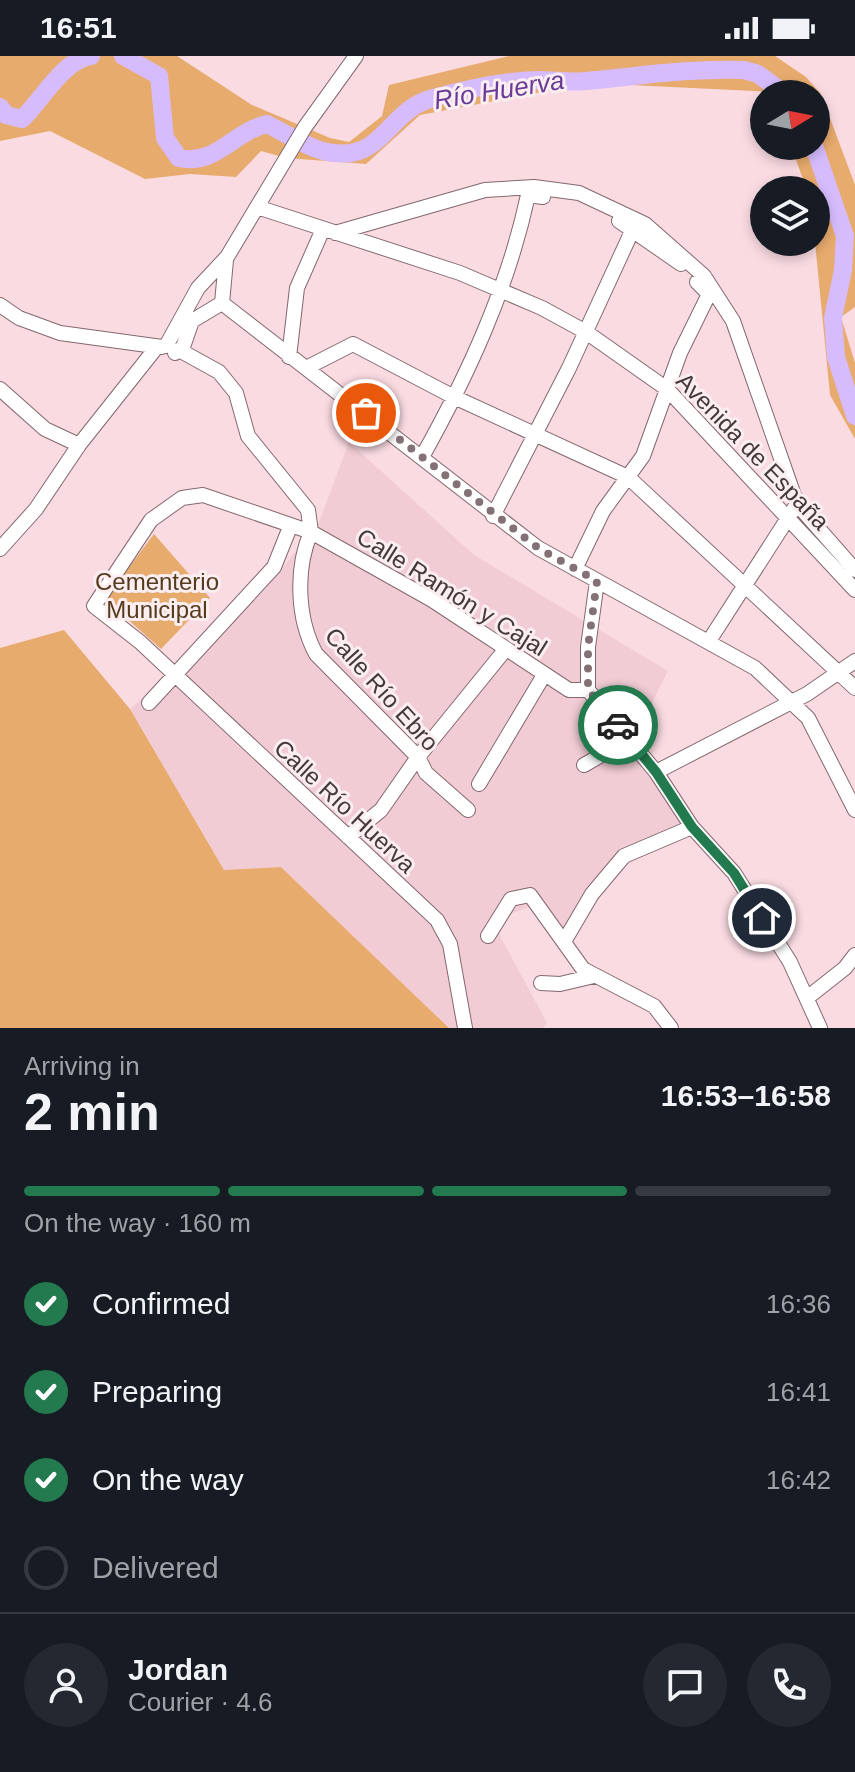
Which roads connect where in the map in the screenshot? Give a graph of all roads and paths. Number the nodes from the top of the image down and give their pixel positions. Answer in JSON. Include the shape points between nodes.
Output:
{"nodes":[{"id":1,"x":356,"y":56,"type":"edge"},
{"id":2,"x":257,"y":207,"type":"junction"},
{"id":3,"x":633,"y":229,"type":"junction"},
{"id":4,"x":329,"y":231,"type":"junction"},
{"id":5,"x":214,"y":284,"type":"junction"},
{"id":6,"x":501,"y":292,"type":"junction"},
{"id":7,"x":196,"y":295,"type":"junction"},
{"id":8,"x":222,"y":303,"type":"junction"},
{"id":9,"x":0,"y":305,"type":"edge"},
{"id":10,"x":207,"y":309,"type":"junction"},
{"id":11,"x":586,"y":332,"type":"junction"},
{"id":12,"x":168,"y":348,"type":"junction"},
{"id":13,"x":289,"y":357,"type":"junction"},
{"id":14,"x":308,"y":367,"type":"junction"},
{"id":15,"x":0,"y":389,"type":"edge"},
{"id":16,"x":667,"y":389,"type":"junction"},
{"id":17,"x":454,"y":397,"type":"junction"},
{"id":18,"x":534,"y":433,"type":"junction"},
{"id":19,"x":79,"y":445,"type":"junction"},
{"id":20,"x":422,"y":457,"type":"junction"},
{"id":21,"x":628,"y":477,"type":"junction"},
{"id":22,"x":797,"y":504,"type":"junction"},
{"id":23,"x":493,"y":516,"type":"junction"},
{"id":24,"x":790,"y":519,"type":"junction"},
{"id":25,"x":290,"y":527,"type":"junction"},
{"id":26,"x":311,"y":532,"type":"junction"},
{"id":27,"x":0,"y":549,"type":"edge"},
{"id":28,"x":575,"y":569,"type":"junction"},
{"id":29,"x":855,"y":570,"type":"edge"},
{"id":30,"x":597,"y":581,"type":"junction"},
{"id":31,"x":748,"y":585,"type":"junction"},
{"id":32,"x":855,"y":590,"type":"edge"},
{"id":33,"x":94,"y":606,"type":"joint"},
{"id":34,"x":709,"y":641,"type":"junction"},
{"id":35,"x":505,"y":650,"type":"junction"},
{"id":36,"x":855,"y":661,"type":"edge"},
{"id":37,"x":840,"y":673,"type":"junction"},
{"id":38,"x":544,"y":675,"type":"junction"},
{"id":39,"x":174,"y":678,"type":"junction"},
{"id":40,"x":855,"y":688,"type":"edge"},
{"id":41,"x":588,"y":690,"type":"junction"},
{"id":42,"x":793,"y":702,"type":"junction"},
{"id":43,"x":149,"y":703,"type":"dead end"},
{"id":44,"x":629,"y":739,"type":"junction"},
{"id":45,"x":418,"y":757,"type":"junction"},
{"id":46,"x":584,"y":765,"type":"dead end"},
{"id":47,"x":656,"y":772,"type":"junction"},
{"id":48,"x":479,"y":784,"type":"dead end"},
{"id":49,"x":468,"y":810,"type":"dead end"},
{"id":50,"x":855,"y":810,"type":"edge"},
{"id":51,"x":692,"y":827,"type":"junction"},
{"id":52,"x":348,"y":837,"type":"junction"},
{"id":53,"x":488,"y":936,"type":"dead end"},
{"id":54,"x":565,"y":940,"type":"junction"},
{"id":55,"x":855,"y":955,"type":"edge"},
{"id":56,"x":594,"y":976,"type":"junction"},
{"id":57,"x":541,"y":983,"type":"dead end"},
{"id":58,"x":807,"y":998,"type":"junction"},
{"id":59,"x":465,"y":1028,"type":"edge"},
{"id":60,"x":671,"y":1028,"type":"edge"},
{"id":61,"x":820,"y":1028,"type":"edge"}],
"edges":[{"from":1,"to":2,"type":"street"},
{"from":2,"to":4,"type":"street","name":"Avenida de España"},
{"from":2,"to":5,"type":"street"},
{"from":3,"to":6,"type":"street","via":[[599,209],[528,195]]},
{"from":3,"to":11,"type":"street"},
{"from":3,"to":16,"type":"street","via":[[677,260],[709,294]]},
{"from":4,"to":6,"type":"street","name":"Avenida de España","via":[[460,273]]},
{"from":4,"to":13,"type":"street","via":[[297,288]]},
{"from":4,"to":22,"type":"street","via":[[485,190],[534,187],[579,193],[645,224],[687,257],[727,310]]},
{"from":5,"to":7,"type":"street"},
{"from":5,"to":8,"type":"street"},
{"from":6,"to":11,"type":"street","name":"Avenida de España"},
{"from":6,"to":17,"type":"street"},
{"from":7,"to":10,"type":"street"},
{"from":7,"to":12,"type":"street","via":[[168,337]]},
{"from":8,"to":10,"type":"street"},
{"from":8,"to":13,"type":"street"},
{"from":9,"to":12,"type":"street","via":[[60,333]]},
{"from":10,"to":12,"type":"street"},
{"from":11,"to":16,"type":"street","name":"Avenida de España"},
{"from":11,"to":18,"type":"street"},
{"from":12,"to":19,"type":"street"},
{"from":12,"to":26,"type":"street","via":[[219,372],[236,393],[248,436],[308,510]]},
{"from":13,"to":14,"type":"street"},
{"from":14,"to":17,"type":"street","via":[[353,344]]},
{"from":14,"to":20,"type":"street"},
{"from":15,"to":19,"type":"street","via":[[45,429]]},
{"from":16,"to":21,"type":"street","via":[[643,456]]},
{"from":16,"to":24,"type":"street","name":"Avenida de España"},
{"from":17,"to":18,"type":"street"},
{"from":17,"to":20,"type":"street"},
{"from":18,"to":21,"type":"street"},
{"from":18,"to":23,"type":"street"},
{"from":19,"to":27,"type":"street","via":[[36,509]]},
{"from":20,"to":23,"type":"street"},
{"from":21,"to":28,"type":"street","via":[[603,511]]},
{"from":21,"to":31,"type":"street"},
{"from":22,"to":24,"type":"street"},
{"from":22,"to":29,"type":"street"},
{"from":23,"to":28,"type":"street"},
{"from":24,"to":31,"type":"street"},
{"from":24,"to":32,"type":"street","name":"Avenida de España"},
{"from":25,"to":26,"type":"street","name":"Calle Ramón y Cajal"},
{"from":25,"to":33,"type":"street","name":"Calle Ramón y Cajal","via":[[203,495],[182,498],[151,520]]},
{"from":25,"to":39,"type":"street","via":[[274,567]]},
{"from":26,"to":35,"type":"street","name":"Calle Ramón y Cajal","via":[[432,600]]},
{"from":26,"to":45,"type":"street","name":"Calle Río Ebro","via":[[302,562],[305,634],[316,654]]},
{"from":28,"to":30,"type":"street"},
{"from":30,"to":34,"type":"street"},
{"from":30,"to":41,"type":"street"},
{"from":31,"to":34,"type":"street"},
{"from":31,"to":37,"type":"street"},
{"from":33,"to":39,"type":"street","name":"Calle Río Huerva","via":[[140,642]]},
{"from":34,"to":42,"type":"street","via":[[755,668]]},
{"from":35,"to":38,"type":"street","name":"Calle Ramón y Cajal"},
{"from":35,"to":45,"type":"street"},
{"from":36,"to":37,"type":"street"},
{"from":37,"to":40,"type":"street"},
{"from":37,"to":42,"type":"street"},
{"from":38,"to":41,"type":"street","name":"Calle Ramón y Cajal","via":[[569,690]]},
{"from":38,"to":48,"type":"street"},
{"from":39,"to":43,"type":"street"},
{"from":39,"to":52,"type":"street","name":"Calle Río Huerva"},
{"from":41,"to":44,"type":"street"},
{"from":42,"to":47,"type":"street"},
{"from":42,"to":50,"type":"street","via":[[808,718]]},
{"from":44,"to":46,"type":"street"},
{"from":44,"to":47,"type":"street"},
{"from":45,"to":49,"type":"street","name":"Calle Río Ebro","via":[[426,773]]},
{"from":45,"to":52,"type":"street","via":[[381,810]]},
{"from":47,"to":51,"type":"street"},
{"from":51,"to":54,"type":"street","via":[[624,856],[592,894]]},
{"from":51,"to":58,"type":"street","via":[[734,873]]},
{"from":52,"to":59,"type":"street","name":"Calle Río Huerva","via":[[437,920],[450,944]]},
{"from":53,"to":54,"type":"street","via":[[511,899],[530,895]]},
{"from":54,"to":56,"type":"street","via":[[583,969]]},
{"from":55,"to":58,"type":"street"},
{"from":56,"to":57,"type":"street"},
{"from":56,"to":60,"type":"street","via":[[654,1006]]},
{"from":58,"to":61,"type":"street"}]}
